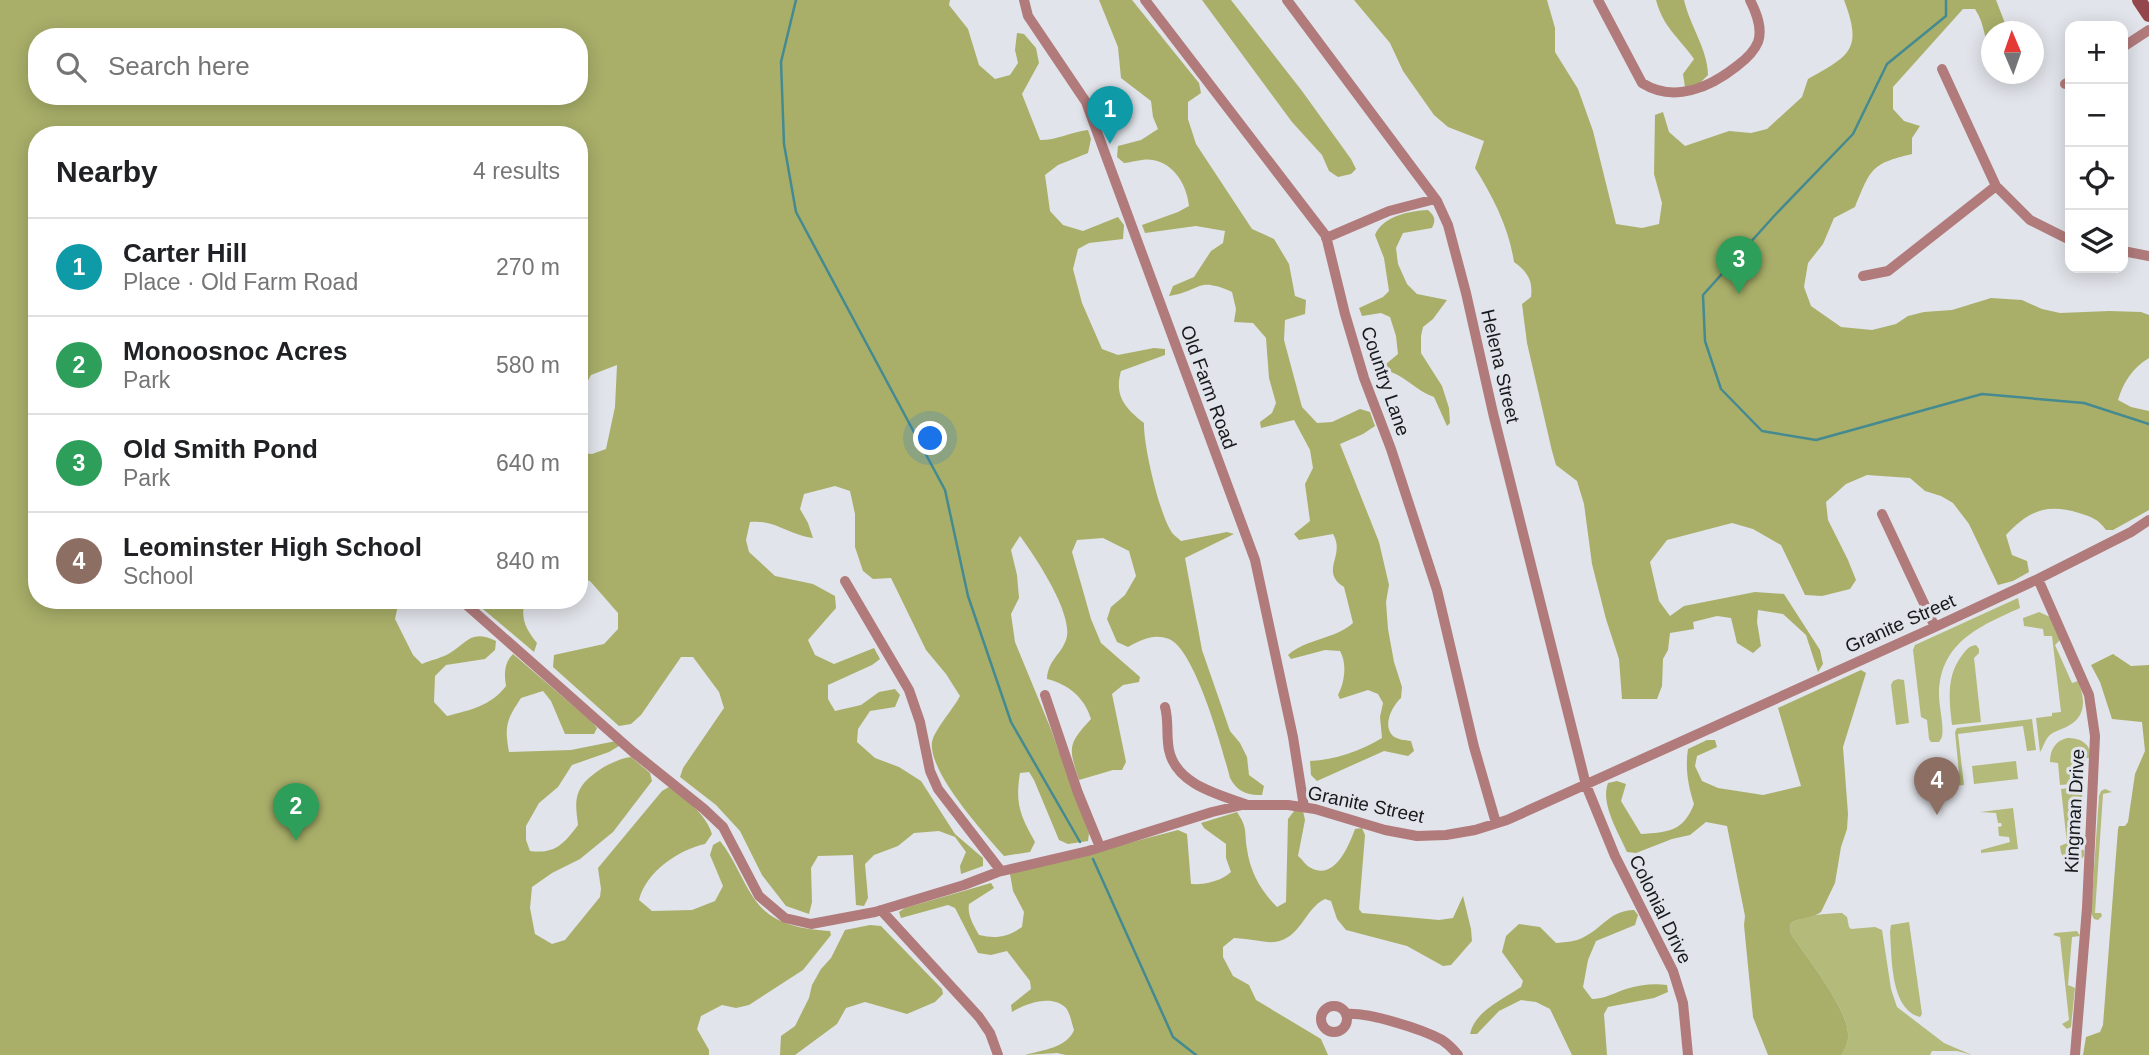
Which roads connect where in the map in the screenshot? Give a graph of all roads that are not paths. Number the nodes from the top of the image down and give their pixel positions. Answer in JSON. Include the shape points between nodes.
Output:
{"nodes":[{"id":1,"x":1024,"y":0,"type":"edge"},
{"id":2,"x":1145,"y":0,"type":"edge"},
{"id":3,"x":1287,"y":0,"type":"edge"},
{"id":4,"x":1598,"y":0,"type":"edge"},
{"id":5,"x":1750,"y":0,"type":"edge"},
{"id":6,"x":2139,"y":0,"type":"edge"},
{"id":7,"x":2149,"y":15,"type":"edge"},
{"id":8,"x":2149,"y":30,"type":"edge"},
{"id":9,"x":2128,"y":44,"type":"edge"},
{"id":10,"x":1942,"y":69,"type":"dead end"},
{"id":11,"x":1996,"y":186,"type":"junction"},
{"id":12,"x":1435,"y":199,"type":"junction"},
{"id":13,"x":1326,"y":238,"type":"junction"},
{"id":14,"x":2065,"y":238,"type":"edge"},
{"id":15,"x":2128,"y":252,"type":"edge"},
{"id":16,"x":2149,"y":256,"type":"edge"},
{"id":17,"x":1863,"y":276,"type":"dead end"},
{"id":18,"x":1882,"y":514,"type":"dead end"},
{"id":19,"x":2149,"y":520,"type":"edge"},
{"id":20,"x":2038,"y":579,"type":"junction"},
{"id":21,"x":845,"y":581,"type":"dead end"},
{"id":22,"x":471,"y":609,"type":"edge"},
{"id":23,"x":1935,"y":627,"type":"junction"},
{"id":24,"x":1045,"y":695,"type":"dead end"},
{"id":25,"x":1165,"y":707,"type":"dead end"},
{"id":26,"x":1586,"y":783,"type":"junction"},
{"id":27,"x":1249,"y":805,"type":"junction"},
{"id":28,"x":1304,"y":807,"type":"junction"},
{"id":29,"x":1496,"y":823,"type":"junction"},
{"id":30,"x":1100,"y":847,"type":"junction"},
{"id":31,"x":1001,"y":871,"type":"junction"},
{"id":32,"x":881,"y":910,"type":"junction"},
{"id":33,"x":1346,"y":1014,"type":"dead end"},
{"id":34,"x":998,"y":1055,"type":"edge"},
{"id":35,"x":1458,"y":1055,"type":"edge"},
{"id":36,"x":1688,"y":1055,"type":"edge"},
{"id":37,"x":2075,"y":1055,"type":"edge"}],
"edges":[{"from":1,"to":28,"type":"street","name":"Old Farm Road","via":[[1028,16],[1086,102],[1254,558]]},
{"from":2,"to":13,"type":"street","name":"Country Lane"},
{"from":3,"to":12,"type":"street","name":"Helena Street"},
{"from":4,"to":5,"type":"street","via":[[1642,83],[1671,93],[1711,85],[1747,58],[1758,42],[1759,31]]},
{"from":6,"to":7,"type":"main road"},
{"from":8,"to":9,"type":"street"},
{"from":10,"to":11,"type":"street"},
{"from":11,"to":14,"type":"street","via":[[2030,220]]},
{"from":11,"to":17,"type":"street","via":[[1888,271]]},
{"from":12,"to":13,"type":"street","via":[[1389,211]]},
{"from":12,"to":26,"type":"street","name":"Helena Street","via":[[1448,225],[1466,293]]},
{"from":13,"to":29,"type":"street","name":"Country Lane","via":[[1364,378],[1437,590]]},
{"from":15,"to":16,"type":"street"},
{"from":18,"to":23,"type":"street"},
{"from":19,"to":20,"type":"street","name":"Granite Street"},
{"from":20,"to":23,"type":"street","name":"Granite Street"},
{"from":20,"to":37,"type":"street","name":"Kingman Drive","via":[[2089,695],[2094,720],[2096,755]]},
{"from":21,"to":31,"type":"street","via":[[909,690],[938,789]]},
{"from":22,"to":32,"type":"street","name":"Granite Street","via":[[723,827],[759,896],[785,918],[811,923]]},
{"from":23,"to":26,"type":"street","name":"Granite Street"},
{"from":24,"to":30,"type":"street"},
{"from":25,"to":27,"type":"street","via":[[1169,749],[1177,768],[1207,790]]},
{"from":26,"to":29,"type":"street","name":"Granite Street"},
{"from":26,"to":36,"type":"street","name":"Colonial Drive","via":[[1615,856],[1673,971],[1683,1003]]},
{"from":27,"to":28,"type":"street","name":"Granite Street"},
{"from":27,"to":30,"type":"street","name":"Granite Street"},
{"from":28,"to":29,"type":"street","name":"Granite Street","via":[[1417,836],[1446,835]]},
{"from":30,"to":31,"type":"street","name":"Granite Street"},
{"from":31,"to":32,"type":"street","name":"Granite Street"},
{"from":32,"to":34,"type":"street","via":[[979,1017]]},
{"from":33,"to":35,"type":"street","via":[[1370,1016],[1431,1035]]}]}
